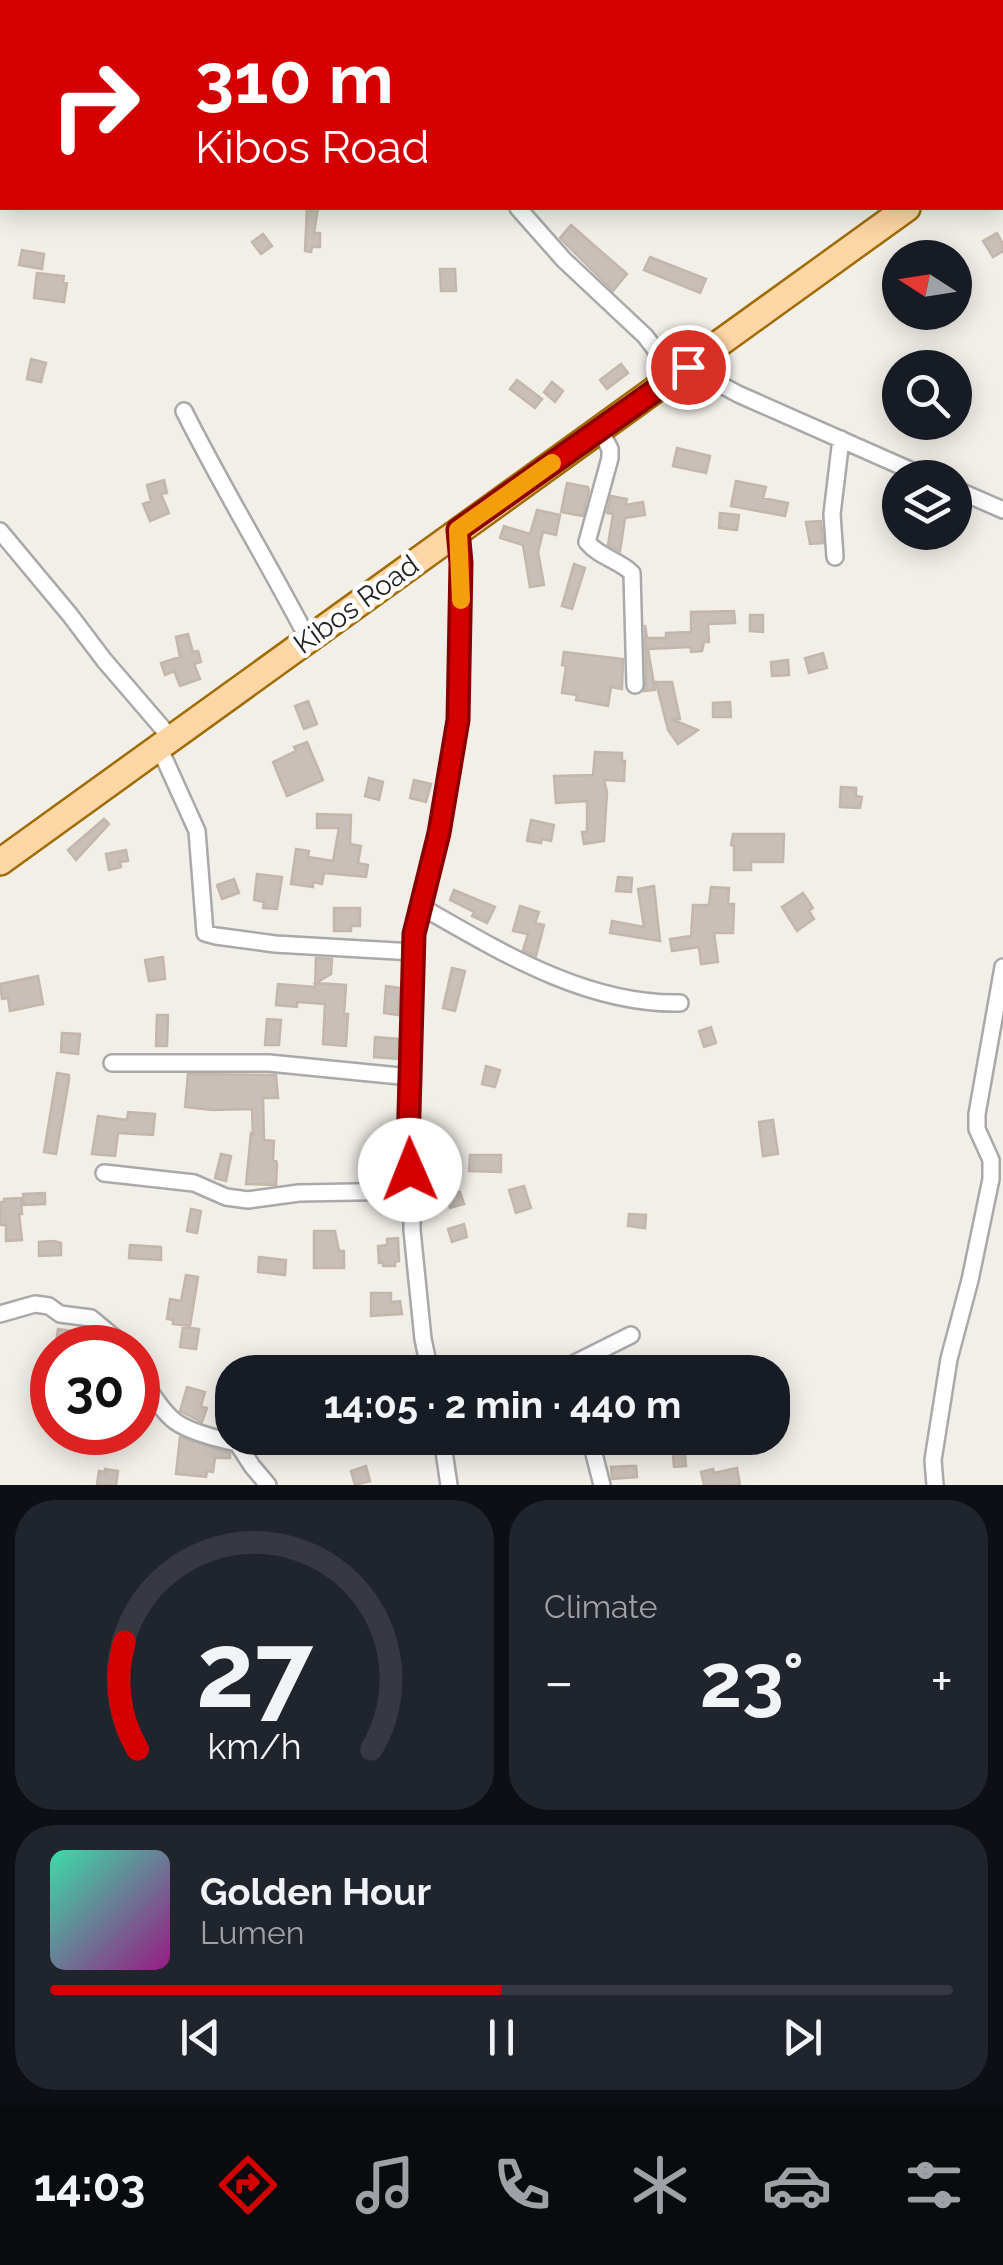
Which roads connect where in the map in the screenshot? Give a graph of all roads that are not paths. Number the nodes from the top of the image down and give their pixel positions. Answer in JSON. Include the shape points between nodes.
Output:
{"nodes":[{"id":1,"x":520,"y":210,"type":"edge"},
{"id":2,"x":896,"y":211,"type":"edge"},
{"id":3,"x":682,"y":372,"type":"junction"},
{"id":4,"x":184,"y":411,"type":"dead end"},
{"id":5,"x":600,"y":430,"type":"junction"},
{"id":6,"x":841,"y":439,"type":"junction"},
{"id":7,"x":888,"y":460,"type":"edge"},
{"id":8,"x":972,"y":496,"type":"edge"},
{"id":9,"x":1003,"y":510,"type":"edge"},
{"id":10,"x":458,"y":530,"type":"junction"},
{"id":11,"x":0,"y":531,"type":"edge"},
{"id":12,"x":835,"y":556,"type":"dead end"},
{"id":13,"x":308,"y":639,"type":"junction"},
{"id":14,"x":634,"y":685,"type":"dead end"},
{"id":15,"x":165,"y":742,"type":"junction"},
{"id":16,"x":0,"y":862,"type":"edge"},
{"id":17,"x":420,"y":906,"type":"junction"},
{"id":18,"x":414,"y":952,"type":"junction"},
{"id":19,"x":1003,"y":967,"type":"edge"},
{"id":20,"x":680,"y":1003,"type":"dead end"},
{"id":21,"x":112,"y":1064,"type":"dead end"},
{"id":22,"x":410,"y":1077,"type":"junction"},
{"id":23,"x":104,"y":1173,"type":"dead end"},
{"id":24,"x":412,"y":1191,"type":"junction"},
{"id":25,"x":0,"y":1314,"type":"edge"},
{"id":26,"x":100,"y":1325,"type":"edge"},
{"id":27,"x":631,"y":1335,"type":"dead end"},
{"id":28,"x":426,"y":1355,"type":"edge"},
{"id":29,"x":596,"y":1355,"type":"edge"},
{"id":30,"x":160,"y":1404,"type":"edge"},
{"id":31,"x":445,"y":1455,"type":"edge"},
{"id":32,"x":594,"y":1455,"type":"edge"},
{"id":33,"x":268,"y":1485,"type":"edge"},
{"id":34,"x":449,"y":1485,"type":"edge"},
{"id":35,"x":602,"y":1485,"type":"edge"},
{"id":36,"x":935,"y":1485,"type":"edge"}],
"edges":[{"from":1,"to":3,"type":"street"},
{"from":2,"to":3,"type":"main road","name":"Kibos Road"},
{"from":3,"to":5,"type":"main road","name":"Kibos Road"},
{"from":3,"to":6,"type":"street"},
{"from":4,"to":13,"type":"street"},
{"from":5,"to":10,"type":"main road","name":"Kibos Road"},
{"from":5,"to":14,"type":"street","via":[[610,458],[587,542],[632,574]]},
{"from":6,"to":7,"type":"street"},
{"from":6,"to":12,"type":"street","via":[[832,514]]},
{"from":8,"to":9,"type":"street"},
{"from":10,"to":13,"type":"main road","name":"Kibos Road"},
{"from":10,"to":17,"type":"street","via":[[458,720]]},
{"from":11,"to":15,"type":"street"},
{"from":13,"to":15,"type":"main road","name":"Kibos Road"},
{"from":15,"to":16,"type":"main road","name":"Kibos Road"},
{"from":15,"to":18,"type":"street","via":[[197,831],[205,932],[275,944]]},
{"from":17,"to":18,"type":"street"},
{"from":17,"to":20,"type":"street","via":[[530,966],[603,993]]},
{"from":18,"to":22,"type":"street"},
{"from":19,"to":36,"type":"street","via":[[977,1114],[991,1179],[949,1359]]},
{"from":21,"to":22,"type":"street","via":[[269,1063]]},
{"from":22,"to":24,"type":"street"},
{"from":23,"to":24,"type":"street","via":[[194,1183],[248,1200]]},
{"from":24,"to":28,"type":"street"},
{"from":25,"to":26,"type":"street","via":[[35,1304]]},
{"from":27,"to":29,"type":"street"},
{"from":30,"to":33,"type":"street","via":[[182,1426],[237,1443]]},
{"from":31,"to":34,"type":"street"},
{"from":32,"to":35,"type":"street"}]}
